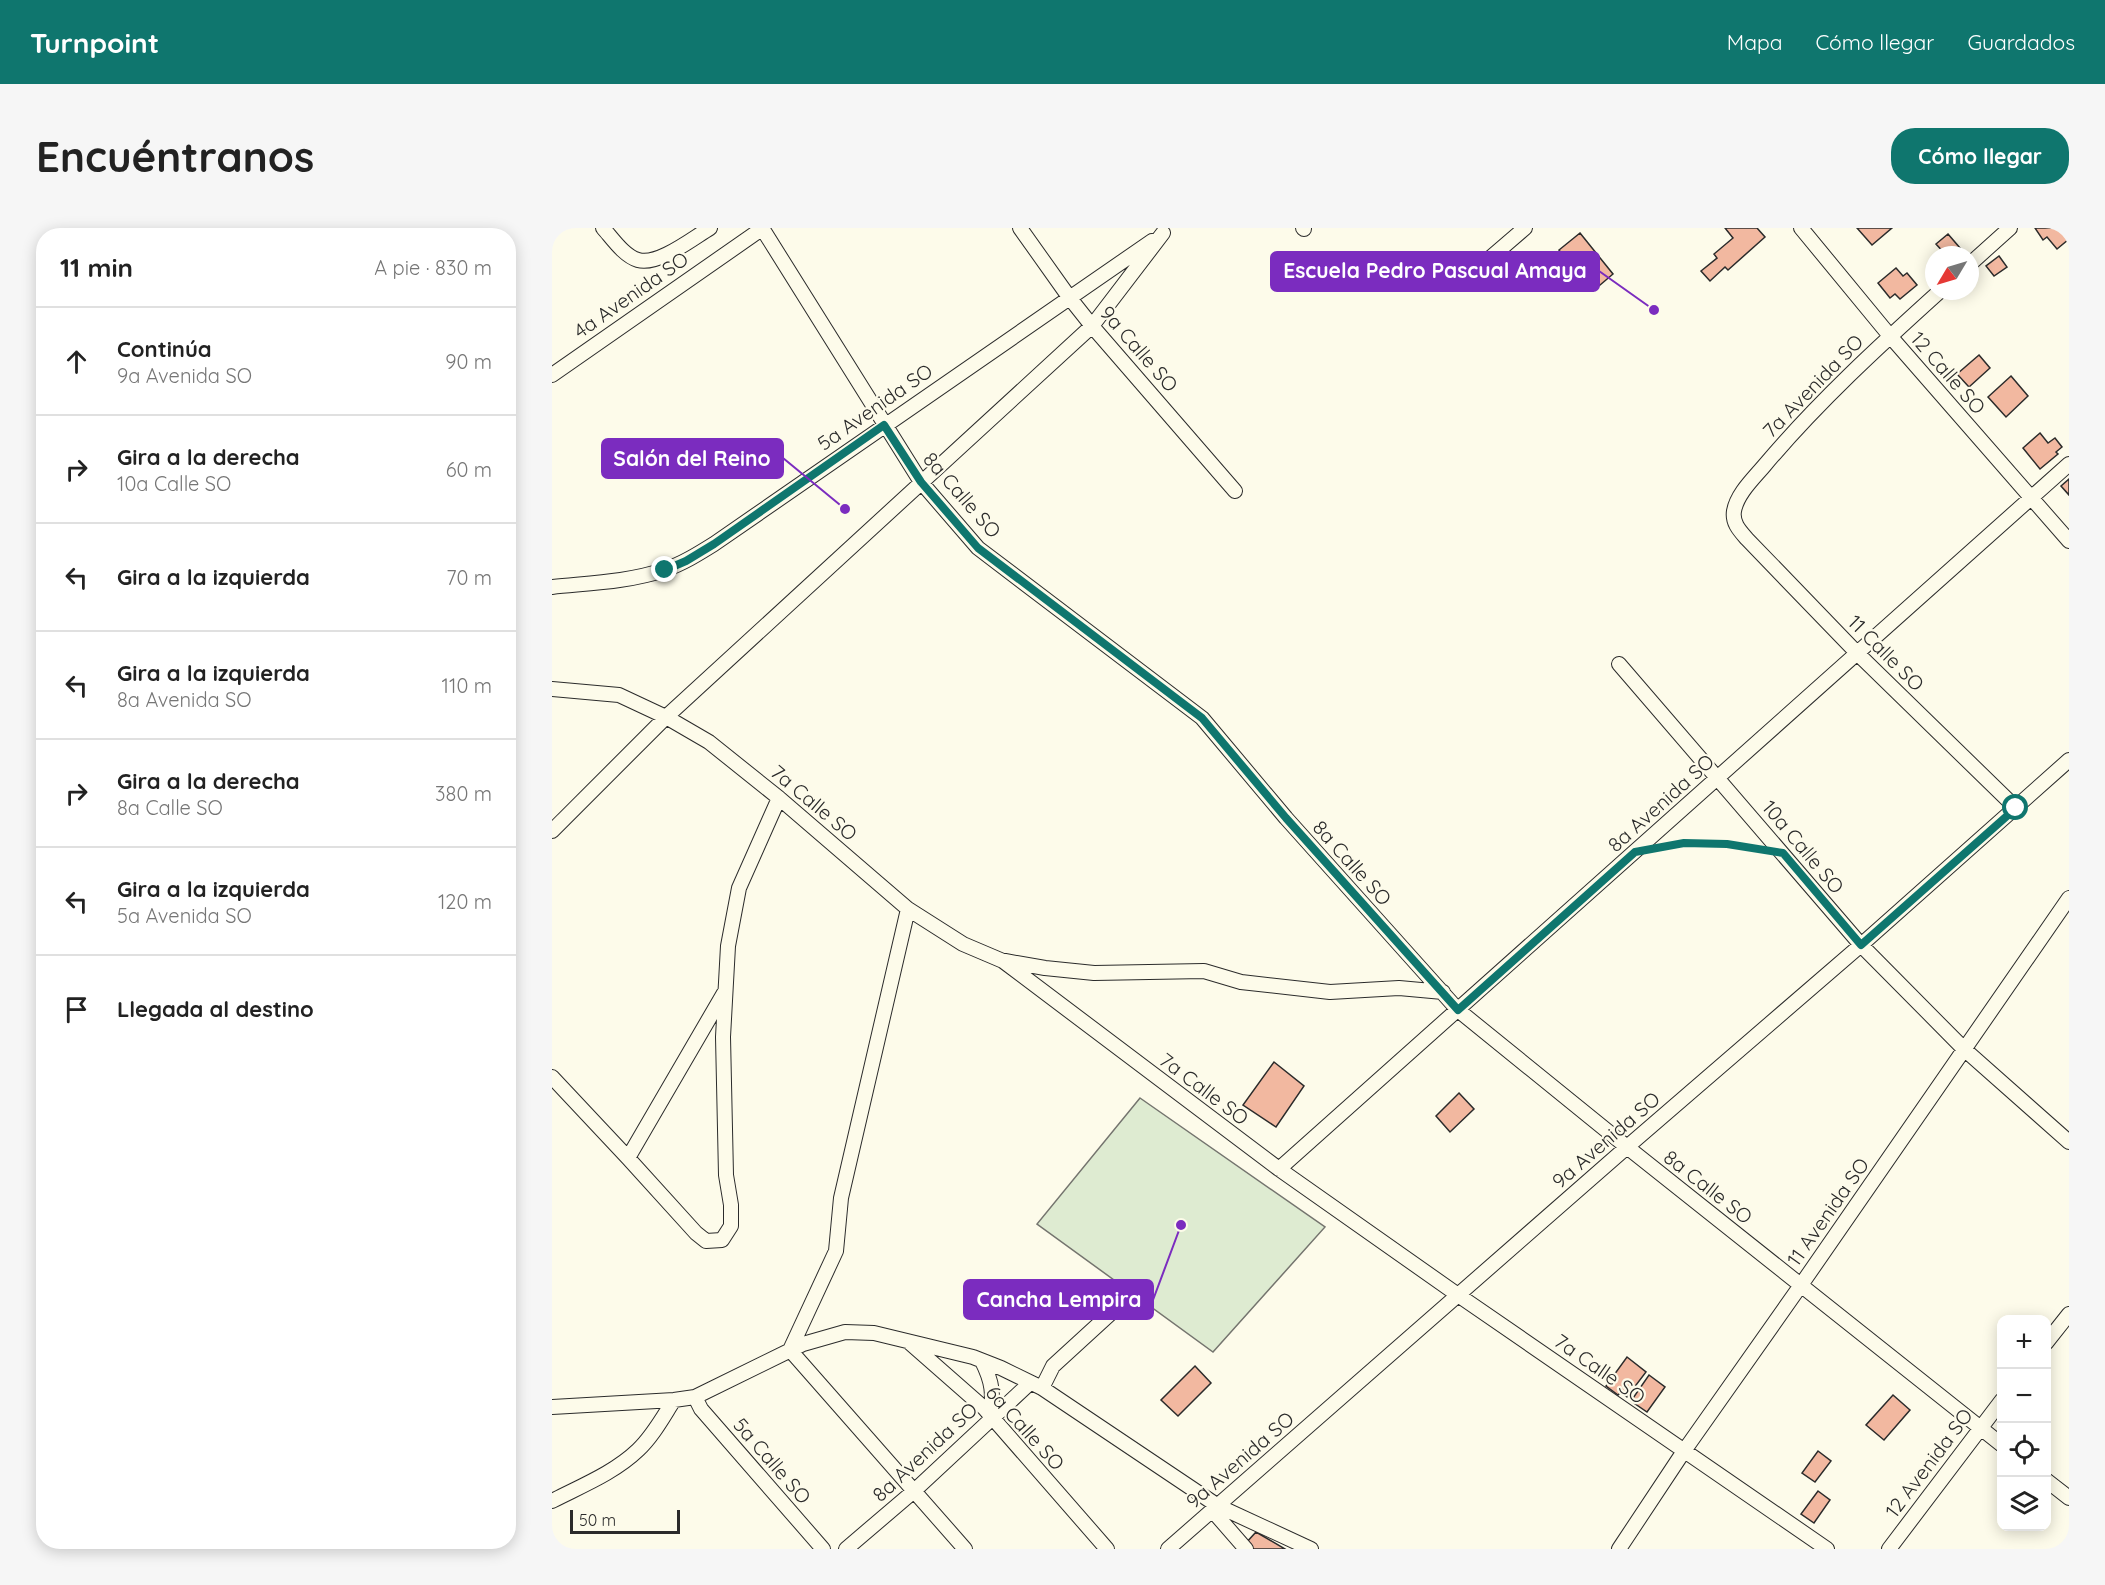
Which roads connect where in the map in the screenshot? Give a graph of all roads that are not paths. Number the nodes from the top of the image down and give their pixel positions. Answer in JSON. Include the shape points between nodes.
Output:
{"nodes":[{"id":1,"x":603,"y":228,"type":"edge"},
{"id":2,"x":710,"y":228,"type":"edge"},
{"id":3,"x":763,"y":228,"type":"edge"},
{"id":4,"x":1020,"y":228,"type":"edge"},
{"id":5,"x":1525,"y":228,"type":"edge"},
{"id":6,"x":1801,"y":228,"type":"edge"},
{"id":7,"x":2010,"y":228,"type":"edge"},
{"id":8,"x":1167,"y":230,"type":"edge"},
{"id":9,"x":1979,"y":256,"type":"edge"},
{"id":10,"x":1468,"y":277,"type":"dead end"},
{"id":11,"x":1069,"y":297,"type":"junction"},
{"id":12,"x":1930,"y":300,"type":"edge"},
{"id":13,"x":1092,"y":326,"type":"junction"},
{"id":14,"x":1890,"y":336,"type":"junction"},
{"id":15,"x":552,"y":375,"type":"edge"},
{"id":16,"x":884,"y":425,"type":"junction"},
{"id":17,"x":2069,"y":464,"type":"edge"},
{"id":18,"x":921,"y":482,"type":"junction"},
{"id":19,"x":1235,"y":491,"type":"dead end"},
{"id":20,"x":2032,"y":498,"type":"junction"},
{"id":21,"x":1734,"y":521,"type":"joint"},
{"id":22,"x":2069,"y":541,"type":"edge"},
{"id":23,"x":552,"y":587,"type":"edge"},
{"id":24,"x":1858,"y":654,"type":"junction"},
{"id":25,"x":1619,"y":664,"type":"dead end"},
{"id":26,"x":552,"y":689,"type":"edge"},
{"id":27,"x":666,"y":717,"type":"junction"},
{"id":28,"x":2069,"y":760,"type":"edge"},
{"id":29,"x":1719,"y":778,"type":"junction"},
{"id":30,"x":778,"y":798,"type":"junction"},
{"id":31,"x":2016,"y":808,"type":"junction"},
{"id":32,"x":552,"y":831,"type":"edge"},
{"id":33,"x":2069,"y":898,"type":"edge"},
{"id":34,"x":908,"y":909,"type":"junction"},
{"id":35,"x":1861,"y":945,"type":"junction"},
{"id":36,"x":1003,"y":961,"type":"junction"},
{"id":37,"x":726,"y":990,"type":"junction"},
{"id":38,"x":1443,"y":992,"type":"junction"},
{"id":39,"x":1458,"y":1010,"type":"junction"},
{"id":40,"x":1965,"y":1049,"type":"junction"},
{"id":41,"x":552,"y":1077,"type":"edge"},
{"id":42,"x":2069,"y":1142,"type":"edge"},
{"id":43,"x":1627,"y":1147,"type":"junction"},
{"id":44,"x":628,"y":1158,"type":"junction"},
{"id":45,"x":1279,"y":1169,"type":"junction"},
{"id":46,"x":1801,"y":1285,"type":"junction"},
{"id":47,"x":1458,"y":1295,"type":"junction"},
{"id":48,"x":1112,"y":1312,"type":"dead end"},
{"id":49,"x":2069,"y":1314,"type":"edge"},
{"id":50,"x":2051,"y":1337,"type":"edge"},
{"id":51,"x":907,"y":1340,"type":"junction"},
{"id":52,"x":790,"y":1350,"type":"junction"},
{"id":53,"x":982,"y":1361,"type":"junction"},
{"id":54,"x":1036,"y":1385,"type":"junction"},
{"id":55,"x":695,"y":1397,"type":"junction"},
{"id":56,"x":674,"y":1400,"type":"junction"},
{"id":57,"x":1997,"y":1405,"type":"edge"},
{"id":58,"x":552,"y":1407,"type":"edge"},
{"id":59,"x":991,"y":1417,"type":"junction"},
{"id":60,"x":1980,"y":1427,"type":"junction"},
{"id":61,"x":1997,"y":1442,"type":"edge"},
{"id":62,"x":1684,"y":1451,"type":"junction"},
{"id":63,"x":2051,"y":1484,"type":"edge"},
{"id":64,"x":914,"y":1491,"type":"junction"},
{"id":65,"x":2069,"y":1498,"type":"edge"},
{"id":66,"x":552,"y":1501,"type":"edge"},
{"id":67,"x":1215,"y":1508,"type":"junction"},
{"id":68,"x":823,"y":1549,"type":"edge"},
{"id":69,"x":846,"y":1549,"type":"edge"},
{"id":70,"x":965,"y":1549,"type":"edge"},
{"id":71,"x":1107,"y":1549,"type":"edge"},
{"id":72,"x":1168,"y":1549,"type":"edge"},
{"id":73,"x":1246,"y":1549,"type":"edge"},
{"id":74,"x":1311,"y":1549,"type":"edge"},
{"id":75,"x":1619,"y":1549,"type":"edge"},
{"id":76,"x":1827,"y":1549,"type":"edge"},
{"id":77,"x":1888,"y":1549,"type":"edge"}],
"edges":[{"from":1,"to":2,"type":"street","via":[[630,256],[649,261]]},
{"from":3,"to":15,"type":"street","name":"4a Avenida SO"},
{"from":3,"to":16,"type":"street","name":"8a Calle SO"},
{"from":4,"to":11,"type":"street","name":"9a Calle SO"},
{"from":5,"to":10,"type":"street"},
{"from":6,"to":14,"type":"street","name":"12 Calle SO"},
{"from":7,"to":9,"type":"street"},
{"from":8,"to":11,"type":"street","name":"5a Avenida SO"},
{"from":8,"to":13,"type":"street"},
{"from":11,"to":13,"type":"street","name":"9a Calle SO"},
{"from":11,"to":16,"type":"street","name":"5a Avenida SO"},
{"from":12,"to":14,"type":"street","name":"7a Avenida SO"},
{"from":13,"to":18,"type":"street"},
{"from":13,"to":19,"type":"street","name":"9a Calle SO"},
{"from":14,"to":20,"type":"street","name":"12 Calle SO"},
{"from":14,"to":21,"type":"street","name":"7a Avenida SO","via":[[1790,435],[1743,491],[1736,503]]},
{"from":16,"to":18,"type":"street","name":"8a Calle SO"},
{"from":16,"to":23,"type":"street","name":"5a Avenida SO","via":[[686,561],[641,576]]},
{"from":17,"to":20,"type":"street","name":"8a Avenida SO"},
{"from":18,"to":27,"type":"street"},
{"from":18,"to":38,"type":"street","name":"8a Calle SO","via":[[978,548],[1202,718]]},
{"from":20,"to":22,"type":"street","name":"12 Calle SO"},
{"from":20,"to":24,"type":"street","name":"8a Avenida SO"},
{"from":21,"to":24,"type":"street","name":"11 Calle SO"},
{"from":24,"to":29,"type":"street","name":"8a Avenida SO"},
{"from":24,"to":31,"type":"street","name":"11 Calle SO"},
{"from":25,"to":29,"type":"street","name":"10a Calle SO"},
{"from":26,"to":27,"type":"street","name":"7a Calle SO","via":[[619,695]]},
{"from":27,"to":30,"type":"street","name":"7a Calle SO","via":[[709,742]]},
{"from":27,"to":32,"type":"street"},
{"from":28,"to":31,"type":"street","name":"9a Avenida SO"},
{"from":29,"to":35,"type":"street","name":"10a Calle SO"},
{"from":29,"to":39,"type":"street","name":"8a Avenida SO"},
{"from":30,"to":34,"type":"street","name":"7a Calle SO"},
{"from":30,"to":37,"type":"street","via":[[739,888],[728,946]]},
{"from":31,"to":35,"type":"street","name":"9a Avenida SO"},
{"from":33,"to":40,"type":"street","name":"11 Avenida SO"},
{"from":34,"to":36,"type":"street","name":"7a Calle SO","via":[[963,944]]},
{"from":34,"to":52,"type":"street","via":[[841,1198],[836,1251]]},
{"from":35,"to":40,"type":"street","name":"10a Calle SO"},
{"from":35,"to":43,"type":"street","name":"9a Avenida SO"},
{"from":36,"to":38,"type":"street","via":[[1094,973],[1204,971],[1241,982],[1330,992],[1399,988]]},
{"from":36,"to":45,"type":"street","name":"7a Calle SO"},
{"from":37,"to":44,"type":"street"},
{"from":37,"to":44,"type":"street","via":[[723,1037],[731,1226],[722,1240],[706,1241],[696,1233]]},
{"from":38,"to":39,"type":"street","name":"8a Calle SO"},
{"from":39,"to":43,"type":"street","name":"8a Calle SO"},
{"from":39,"to":45,"type":"street","name":"8a Avenida SO"},
{"from":40,"to":42,"type":"street","name":"10a Calle SO"},
{"from":40,"to":46,"type":"street","name":"11 Avenida SO"},
{"from":41,"to":44,"type":"street"},
{"from":43,"to":46,"type":"street","name":"8a Calle SO"},
{"from":43,"to":47,"type":"street","name":"9a Avenida SO"},
{"from":45,"to":47,"type":"street","name":"7a Calle SO"},
{"from":46,"to":60,"type":"street","name":"8a Calle SO"},
{"from":46,"to":62,"type":"street","name":"11 Avenida SO"},
{"from":47,"to":62,"type":"street","name":"7a Calle SO"},
{"from":47,"to":67,"type":"street","name":"9a Avenida SO"},
{"from":48,"to":54,"type":"street","name":"8a Avenida SO"},
{"from":49,"to":50,"type":"street"},
{"from":51,"to":52,"type":"street","via":[[845,1332]]},
{"from":51,"to":53,"type":"street"},
{"from":51,"to":59,"type":"street","name":"6a Calle SO"},
{"from":52,"to":55,"type":"street"},
{"from":52,"to":64,"type":"street"},
{"from":53,"to":54,"type":"street"},
{"from":53,"to":59,"type":"street","via":[[993,1392]]},
{"from":54,"to":59,"type":"street","name":"8a Avenida SO"},
{"from":54,"to":67,"type":"street"},
{"from":55,"to":56,"type":"street"},
{"from":55,"to":68,"type":"street","name":"5a Calle SO","via":[[701,1409]]},
{"from":56,"to":58,"type":"street"},
{"from":56,"to":66,"type":"street","via":[[638,1450],[602,1476]]},
{"from":57,"to":60,"type":"street","name":"12 Avenida SO"},
{"from":59,"to":64,"type":"street","name":"8a Avenida SO"},
{"from":59,"to":71,"type":"street","name":"6a Calle SO"},
{"from":60,"to":61,"type":"street","name":"8a Calle SO"},
{"from":60,"to":77,"type":"street","name":"12 Avenida SO"},
{"from":62,"to":75,"type":"street","name":"11 Avenida SO"},
{"from":62,"to":76,"type":"street","name":"7a Calle SO"},
{"from":63,"to":65,"type":"street"},
{"from":64,"to":69,"type":"street","name":"8a Avenida SO"},
{"from":64,"to":70,"type":"street"},
{"from":67,"to":72,"type":"street","name":"9a Avenida SO"},
{"from":67,"to":73,"type":"street"},
{"from":67,"to":74,"type":"street"}]}
